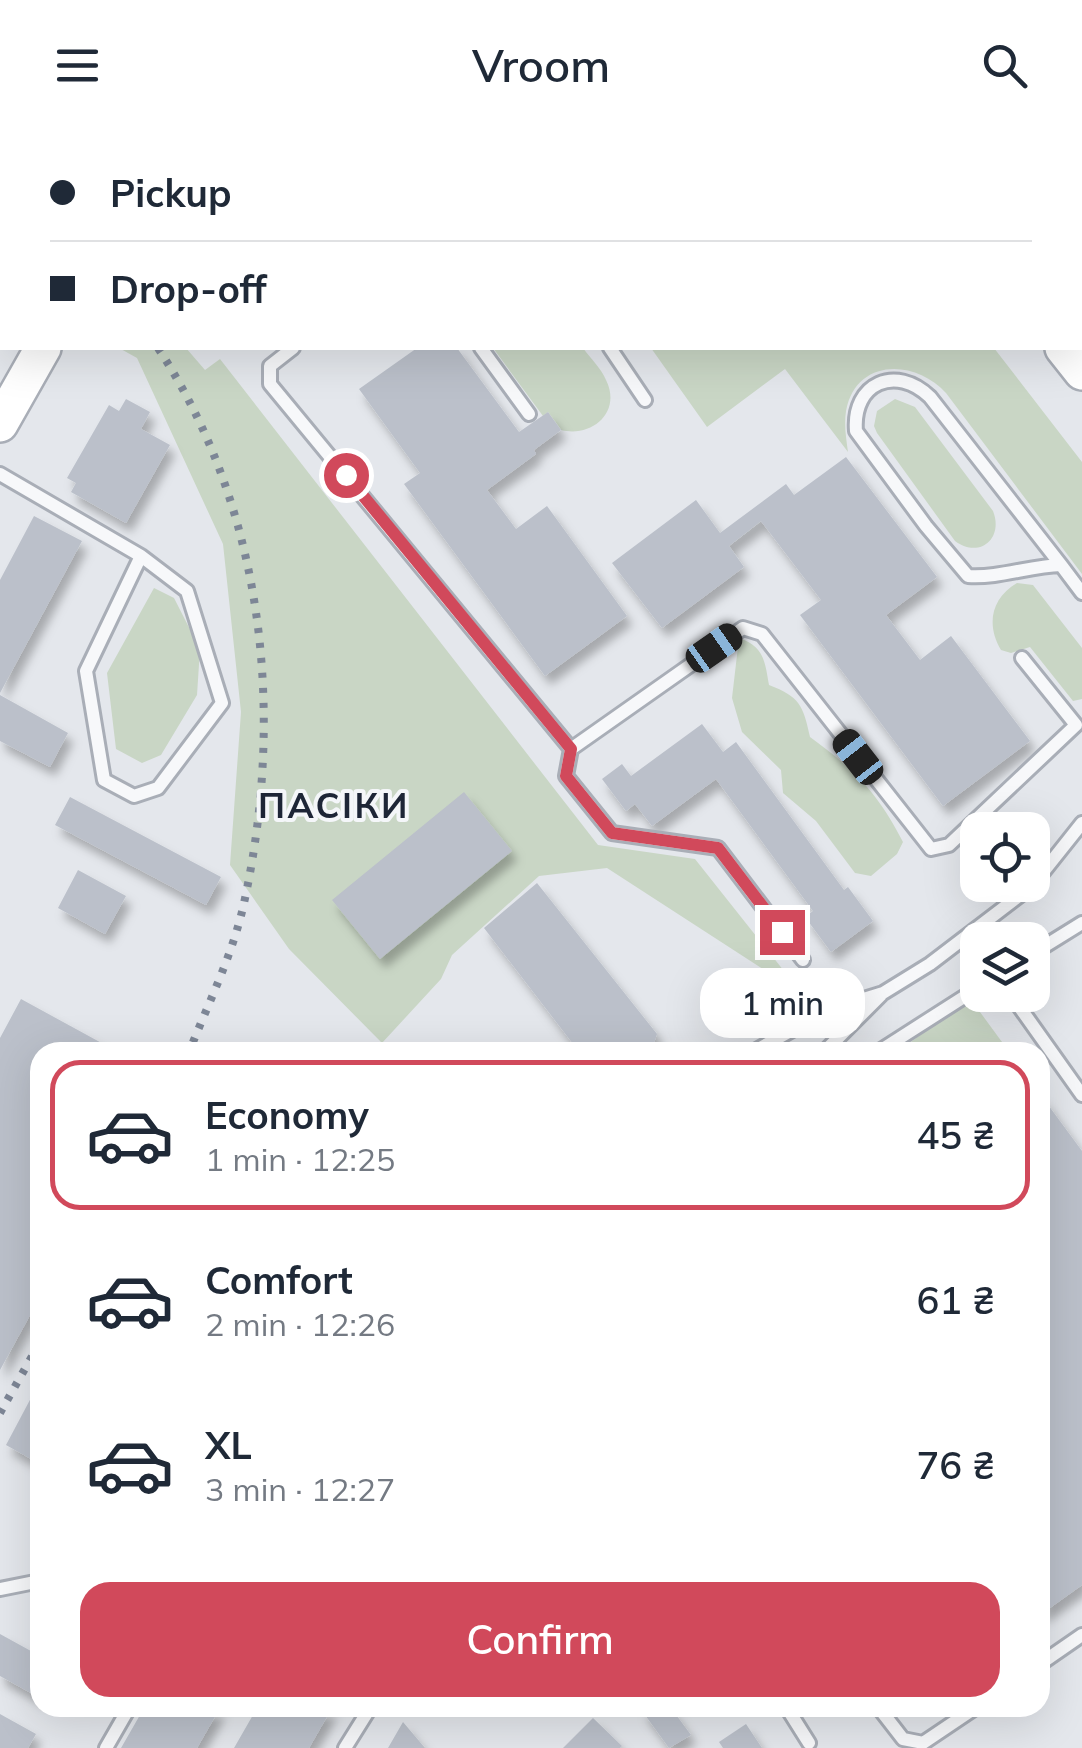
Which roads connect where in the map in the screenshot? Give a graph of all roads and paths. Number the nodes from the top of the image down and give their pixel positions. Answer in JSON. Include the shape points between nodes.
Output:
{"nodes":[{"id":1,"x":42,"y":350,"type":"edge"},
{"id":2,"x":290,"y":350,"type":"edge"},
{"id":3,"x":481,"y":350,"type":"edge"},
{"id":4,"x":611,"y":350,"type":"edge"},
{"id":5,"x":1065,"y":350,"type":"edge"},
{"id":6,"x":1082,"y":372,"type":"edge"},
{"id":7,"x":645,"y":400,"type":"dead end"},
{"id":8,"x":529,"y":414,"type":"dead end"},
{"id":9,"x":0,"y":424,"type":"edge"},
{"id":10,"x":0,"y":474,"type":"edge"},
{"id":11,"x":142,"y":556,"type":"junction"},
{"id":12,"x":1061,"y":566,"type":"junction"},
{"id":13,"x":1082,"y":593,"type":"edge"},
{"id":14,"x":1022,"y":658,"type":"dead end"},
{"id":15,"x":1079,"y":722,"type":"edge"},
{"id":16,"x":571,"y":749,"type":"junction"},
{"id":17,"x":1082,"y":823,"type":"edge"},
{"id":18,"x":1082,"y":924,"type":"edge"},
{"id":19,"x":1050,"y":943,"type":"edge"},
{"id":20,"x":802,"y":960,"type":"dead end"},
{"id":21,"x":883,"y":993,"type":"junction"},
{"id":22,"x":960,"y":1000,"type":"edge"},
{"id":23,"x":1023,"y":1012,"type":"edge"},
{"id":24,"x":771,"y":1042,"type":"edge"},
{"id":25,"x":834,"y":1042,"type":"edge"},
{"id":26,"x":894,"y":1042,"type":"edge"},
{"id":27,"x":1044,"y":1042,"type":"edge"},
{"id":28,"x":1050,"y":1050,"type":"edge"},
{"id":29,"x":1082,"y":1095,"type":"edge"},
{"id":30,"x":30,"y":1583,"type":"edge"},
{"id":31,"x":0,"y":1589,"type":"edge"},
{"id":32,"x":1082,"y":1636,"type":"edge"},
{"id":33,"x":1050,"y":1657,"type":"edge"},
{"id":34,"x":124,"y":1717,"type":"edge"},
{"id":35,"x":364,"y":1717,"type":"edge"},
{"id":36,"x":793,"y":1717,"type":"edge"},
{"id":37,"x":887,"y":1717,"type":"edge"},
{"id":38,"x":961,"y":1717,"type":"edge"},
{"id":39,"x":809,"y":1743,"type":"dead end"},
{"id":40,"x":106,"y":1748,"type":"edge"},
{"id":41,"x":345,"y":1748,"type":"edge"}],
"edges":[{"from":1,"to":9,"type":"street"},
{"from":2,"to":16,"type":"lane","via":[[270,366],[270,384]]},
{"from":3,"to":8,"type":"lane"},
{"from":4,"to":7,"type":"lane"},
{"from":5,"to":6,"type":"street"},
{"from":10,"to":11,"type":"lane"},
{"from":11,"to":11,"type":"lane","via":[[86,671],[104,780],[134,796],[158,788],[222,703],[188,591]]},
{"from":12,"to":12,"type":"lane","via":[[920,387],[892,380],[867,391],[858,403],[856,431],[968,576]]},
{"from":12,"to":13,"type":"lane"},
{"from":14,"to":15,"type":"lane"},
{"from":15,"to":16,"type":"lane","via":[[949,845],[931,849],[762,634],[742,628]]},
{"from":16,"to":20,"type":"lane","via":[[566,776],[612,833],[718,848]]},
{"from":17,"to":21,"type":"lane","via":[[1032,886]]},
{"from":18,"to":19,"type":"lane"},
{"from":21,"to":24,"type":"lane","via":[[828,1010]]},
{"from":21,"to":25,"type":"lane"},
{"from":22,"to":26,"type":"lane"},
{"from":23,"to":27,"type":"lane"},
{"from":28,"to":29,"type":"lane"},
{"from":30,"to":31,"type":"lane"},
{"from":32,"to":33,"type":"lane"},
{"from":34,"to":40,"type":"lane"},
{"from":35,"to":41,"type":"lane"},
{"from":36,"to":39,"type":"lane"},
{"from":37,"to":38,"type":"lane","via":[[903,1739],[923,1742]]}]}
